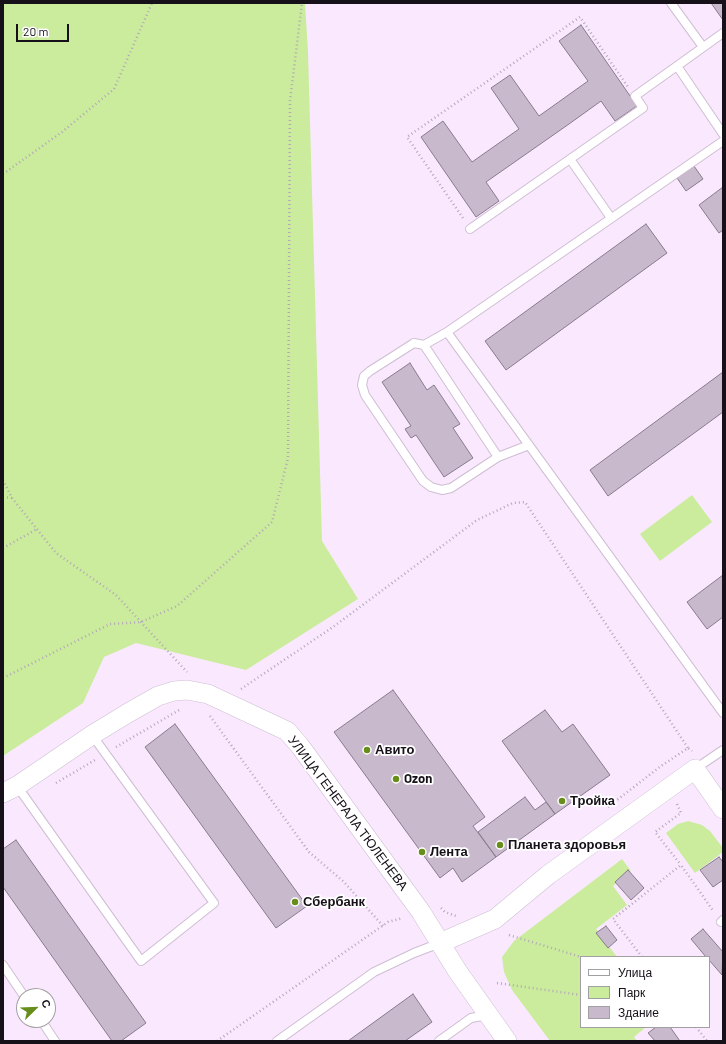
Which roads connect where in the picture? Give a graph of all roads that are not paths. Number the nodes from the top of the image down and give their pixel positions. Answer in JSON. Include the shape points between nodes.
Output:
{"nodes":[{"id":1,"x":672,"y":3,"type":"edge"},
{"id":2,"x":723,"y":32,"type":"edge"},
{"id":3,"x":703,"y":47,"type":"junction"},
{"id":4,"x":677,"y":66,"type":"junction"},
{"id":5,"x":723,"y":134,"type":"edge"},
{"id":6,"x":723,"y":141,"type":"edge"},
{"id":7,"x":570,"y":159,"type":"junction"},
{"id":8,"x":611,"y":218,"type":"junction"},
{"id":9,"x":470,"y":229,"type":"road end"},
{"id":10,"x":447,"y":332,"type":"junction"},
{"id":11,"x":424,"y":345,"type":"junction"},
{"id":12,"x":529,"y":445,"type":"junction"},
{"id":13,"x":498,"y":457,"type":"junction"},
{"id":14,"x":723,"y":713,"type":"edge"},
{"id":15,"x":92,"y":735,"type":"junction"},
{"id":16,"x":723,"y":750,"type":"edge"},
{"id":17,"x":702,"y":765,"type":"junction"},
{"id":18,"x":10,"y":790,"type":"edge"},
{"id":19,"x":723,"y":809,"type":"edge"},
{"id":20,"x":440,"y":943,"type":"junction"},
{"id":21,"x":3,"y":965,"type":"edge"},
{"id":22,"x":19,"y":988,"type":"edge"},
{"id":23,"x":488,"y":1015,"type":"junction"},
{"id":24,"x":46,"y":1028,"type":"edge"},
{"id":25,"x":55,"y":1041,"type":"edge"},
{"id":26,"x":277,"y":1041,"type":"edge"},
{"id":27,"x":439,"y":1041,"type":"edge"},
{"id":28,"x":507,"y":1041,"type":"edge"}],
"edges":[{"from":1,"to":3,"type":"lane"},
{"from":2,"to":3,"type":"lane"},
{"from":3,"to":4,"type":"lane"},
{"from":4,"to":5,"type":"lane"},
{"from":4,"to":7,"type":"lane","via":[[635,96],[643,108]]},
{"from":6,"to":8,"type":"lane"},
{"from":7,"to":8,"type":"lane"},
{"from":7,"to":9,"type":"lane"},
{"from":8,"to":10,"type":"lane"},
{"from":10,"to":11,"type":"lane"},
{"from":10,"to":12,"type":"lane"},
{"from":11,"to":13,"type":"lane"},
{"from":11,"to":13,"type":"lane","via":[[414,343],[408,346],[364,376],[362,385],[365,395],[378,415],[423,481],[431,487],[442,490],[451,488]]},
{"from":12,"to":13,"type":"lane"},
{"from":12,"to":14,"type":"lane"},
{"from":15,"to":18,"type":"street","name":"УЛИЦА ГЕНЕРАЛА ТЮЛЕНЕВА"},
{"from":15,"to":18,"type":"lane","via":[[214,903],[141,960]]},
{"from":15,"to":20,"type":"street","name":"УЛИЦА ГЕНЕРАЛА ТЮЛЕНЕВА","via":[[158,696],[174,690],[187,690],[216,698],[287,731],[421,912]]},
{"from":16,"to":17,"type":"lane"},
{"from":17,"to":19,"type":"street"},
{"from":17,"to":20,"type":"street","via":[[548,876],[496,919]]},
{"from":20,"to":23,"type":"street","name":"УЛИЦА ГЕНЕРАЛА ТЮЛЕНЕВА"},
{"from":20,"to":26,"type":"lane","via":[[374,972]]},
{"from":21,"to":22,"type":"lane"},
{"from":23,"to":27,"type":"lane","via":[[471,1018]]},
{"from":23,"to":28,"type":"street","name":"УЛИЦА ГЕНЕРАЛА ТЮЛЕНЕВА"},
{"from":24,"to":25,"type":"lane"}]}
